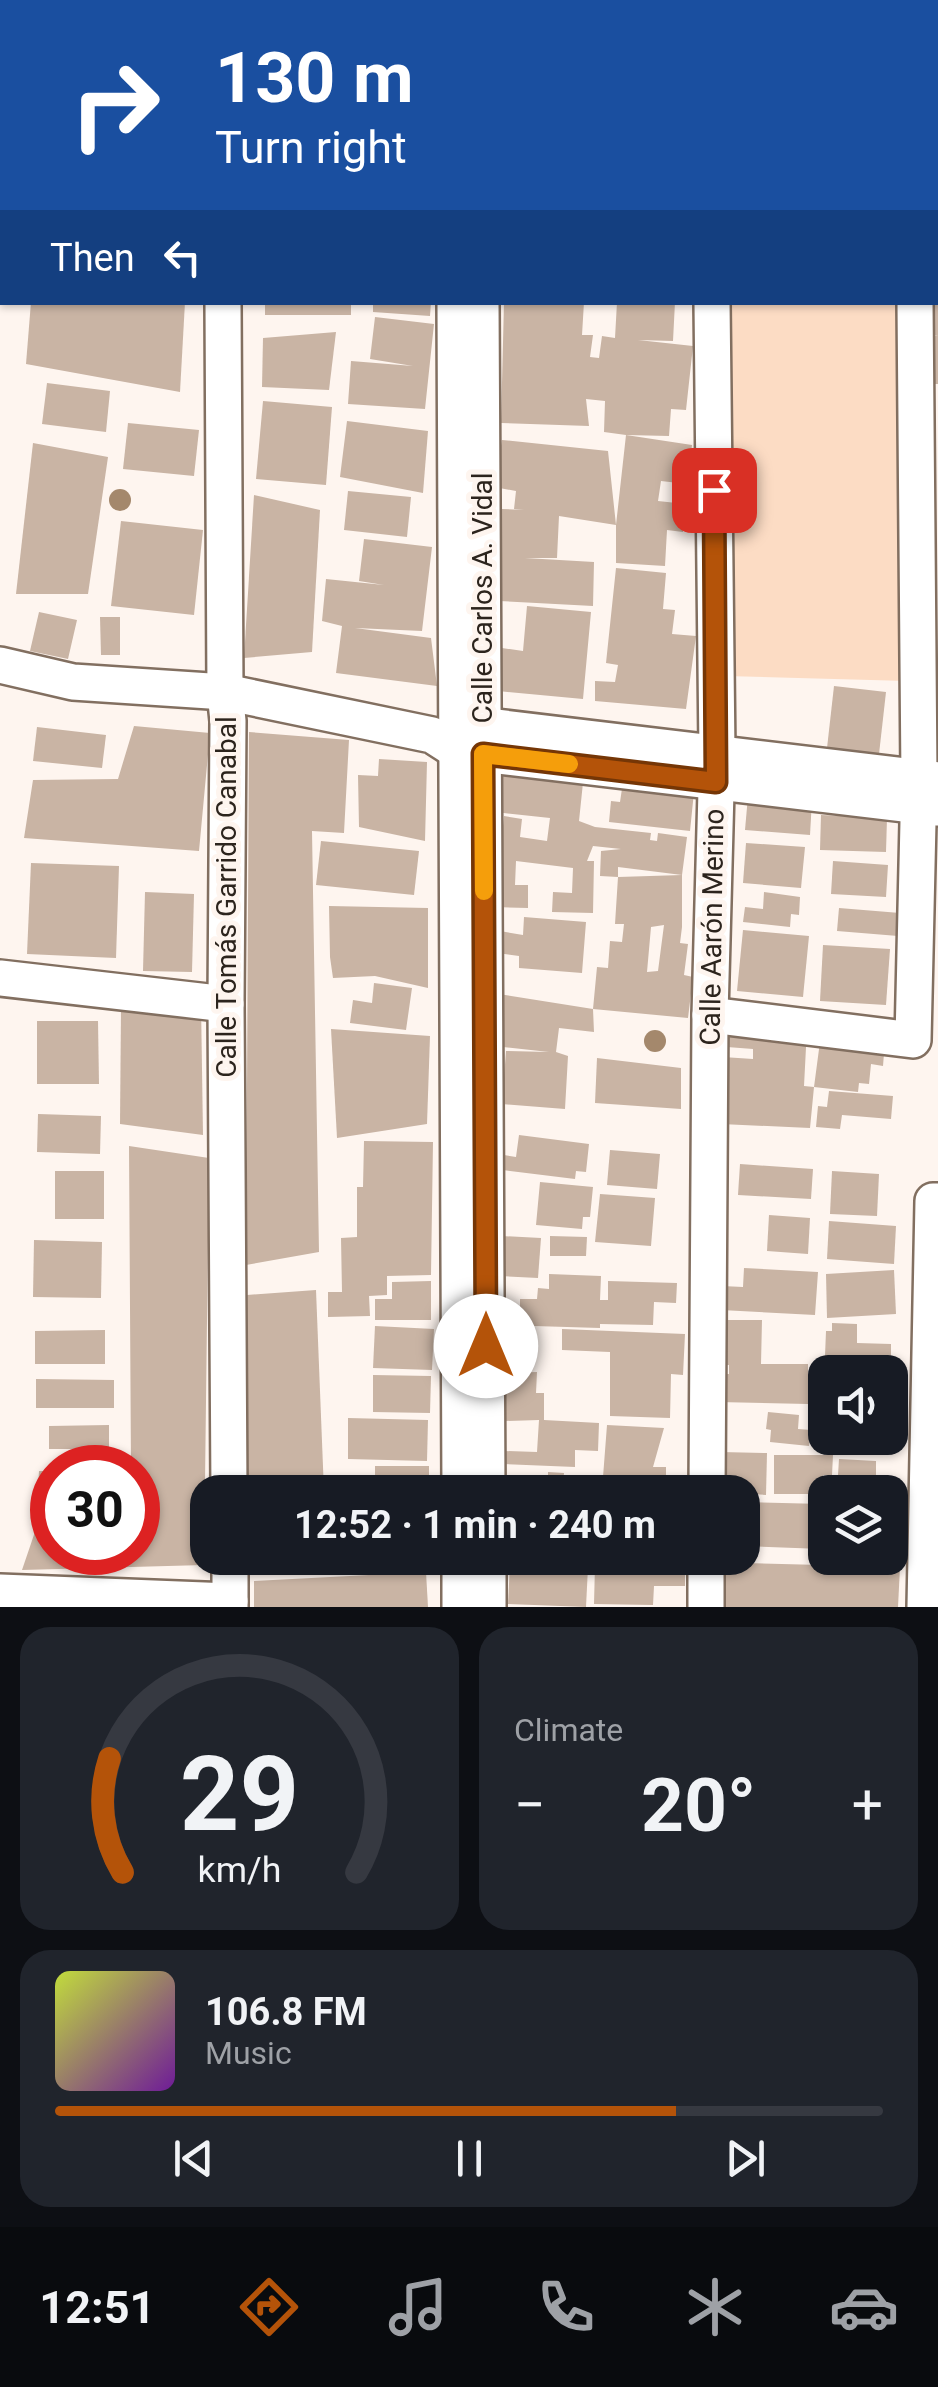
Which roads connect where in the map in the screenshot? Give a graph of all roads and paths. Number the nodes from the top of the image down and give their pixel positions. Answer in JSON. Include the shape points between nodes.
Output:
{"nodes":[{"id":1,"x":222,"y":305,"type":"edge"},
{"id":2,"x":455,"y":305,"type":"edge"},
{"id":3,"x":481,"y":305,"type":"edge"},
{"id":4,"x":712,"y":305,"type":"edge"},
{"id":5,"x":916,"y":305,"type":"edge"},
{"id":6,"x":0,"y":665,"type":"edge"},
{"id":7,"x":225,"y":692,"type":"junction"},
{"id":8,"x":462,"y":738,"type":"junction"},
{"id":9,"x":716,"y":768,"type":"junction"},
{"id":10,"x":928,"y":793,"type":"edge"},
{"id":11,"x":0,"y":978,"type":"edge"},
{"id":12,"x":226,"y":1004,"type":"junction"},
{"id":13,"x":710,"y":1015,"type":"junction"},
{"id":14,"x":935,"y":1201,"type":"edge"},
{"id":15,"x":229,"y":1475,"type":"edge"},
{"id":16,"x":460,"y":1475,"type":"edge"},
{"id":17,"x":487,"y":1475,"type":"edge"},
{"id":18,"x":707,"y":1475,"type":"edge"},
{"id":19,"x":230,"y":1575,"type":"edge"},
{"id":20,"x":460,"y":1575,"type":"edge"},
{"id":21,"x":488,"y":1575,"type":"edge"},
{"id":22,"x":706,"y":1575,"type":"edge"},
{"id":23,"x":0,"y":1592,"type":"edge"},
{"id":24,"x":230,"y":1604,"type":"edge"},
{"id":25,"x":460,"y":1607,"type":"edge"},
{"id":26,"x":488,"y":1607,"type":"edge"},
{"id":27,"x":706,"y":1607,"type":"edge"},
{"id":28,"x":925,"y":1607,"type":"edge"}],
"edges":[{"from":1,"to":7,"type":"street","name":"Calle Tomás Garrido Canabal"},
{"from":2,"to":8,"type":"street","name":"Calle Carlos A. Vidal"},
{"from":3,"to":8,"type":"street","name":"Calle Carlos A. Vidal"},
{"from":4,"to":9,"type":"street","name":"Calle Aarón Merino"},
{"from":5,"to":10,"type":"street"},
{"from":6,"to":7,"type":"street","via":[[73,682]]},
{"from":7,"to":8,"type":"street"},
{"from":7,"to":12,"type":"street","name":"Calle Tomás Garrido Canabal"},
{"from":8,"to":9,"type":"street"},
{"from":8,"to":16,"type":"street","name":"Calle Carlos A. Vidal"},
{"from":8,"to":17,"type":"street","name":"Calle Carlos A. Vidal"},
{"from":9,"to":10,"type":"street"},
{"from":9,"to":13,"type":"street","name":"Calle Aarón Merino"},
{"from":10,"to":13,"type":"street","via":[[913,1040]]},
{"from":11,"to":12,"type":"street"},
{"from":12,"to":15,"type":"street","name":"Calle Tomás Garrido Canabal"},
{"from":13,"to":18,"type":"street","name":"Calle Aarón Merino"},
{"from":14,"to":28,"type":"street"},
{"from":19,"to":24,"type":"street"},
{"from":20,"to":25,"type":"street"},
{"from":21,"to":26,"type":"street"},
{"from":22,"to":27,"type":"street"},
{"from":23,"to":24,"type":"street"}]}
